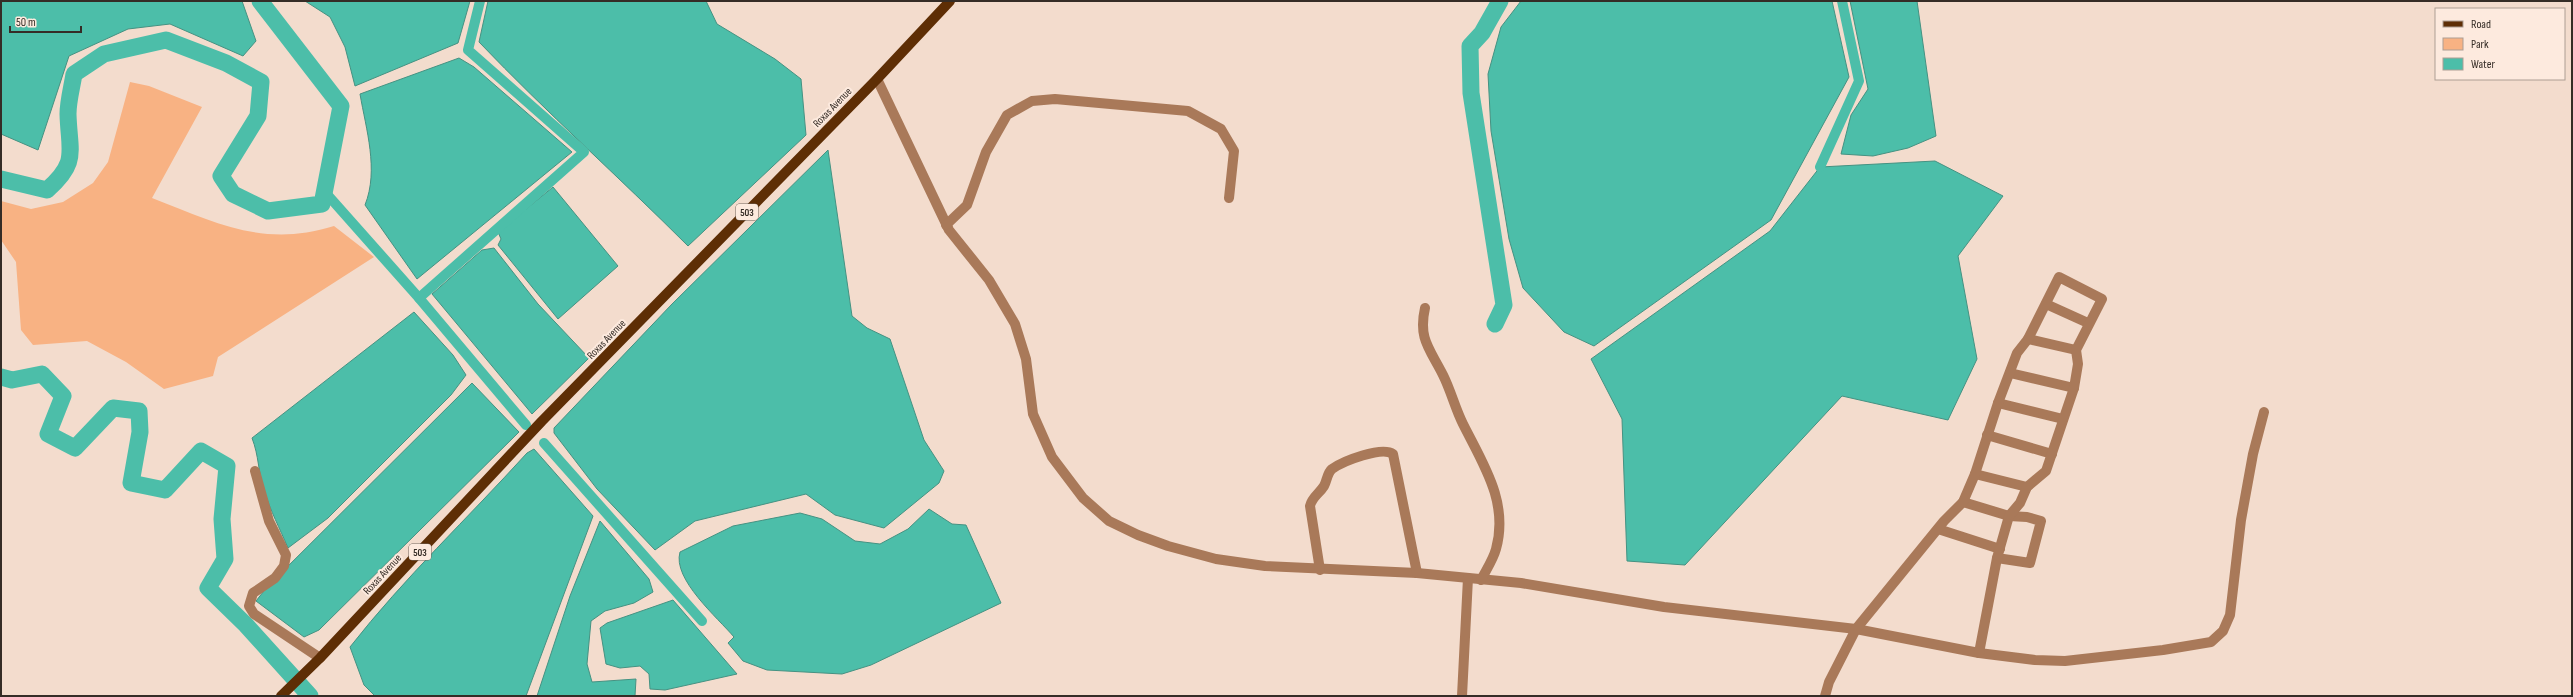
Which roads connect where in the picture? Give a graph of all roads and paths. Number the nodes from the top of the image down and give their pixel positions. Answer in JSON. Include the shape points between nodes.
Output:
{"nodes":[{"id":1,"x":950,"y":1,"type":"edge"},
{"id":2,"x":877,"y":79,"type":"junction"},
{"id":3,"x":1229,"y":198,"type":"dead end"},
{"id":4,"x":946,"y":225,"type":"junction"},
{"id":5,"x":2046,"y":304,"type":"junction"},
{"id":6,"x":1425,"y":308,"type":"dead end"},
{"id":7,"x":2088,"y":323,"type":"junction"},
{"id":8,"x":2028,"y":339,"type":"junction"},
{"id":9,"x":2076,"y":350,"type":"junction"},
{"id":10,"x":2010,"y":373,"type":"junction"},
{"id":11,"x":2074,"y":388,"type":"junction"},
{"id":12,"x":1998,"y":403,"type":"junction"},
{"id":13,"x":2264,"y":412,"type":"dead end"},
{"id":14,"x":2063,"y":419,"type":"junction"},
{"id":15,"x":1987,"y":435,"type":"junction"},
{"id":16,"x":2052,"y":454,"type":"junction"},
{"id":17,"x":255,"y":471,"type":"dead end"},
{"id":18,"x":1975,"y":474,"type":"junction"},
{"id":19,"x":2027,"y":487,"type":"junction"},
{"id":20,"x":1963,"y":502,"type":"junction"},
{"id":21,"x":2009,"y":516,"type":"junction"},
{"id":22,"x":1938,"y":529,"type":"junction"},
{"id":23,"x":1998,"y":553,"type":"junction"},
{"id":24,"x":1320,"y":570,"type":"junction"},
{"id":25,"x":1417,"y":573,"type":"junction"},
{"id":26,"x":1468,"y":578,"type":"junction"},
{"id":27,"x":1482,"y":580,"type":"junction"},
{"id":28,"x":1856,"y":629,"type":"junction"},
{"id":29,"x":1979,"y":653,"type":"junction"},
{"id":30,"x":317,"y":661,"type":"junction"},
{"id":31,"x":281,"y":696,"type":"edge"},
{"id":32,"x":1462,"y":696,"type":"edge"},
{"id":33,"x":1825,"y":696,"type":"edge"}],
"edges":[{"from":1,"to":2,"type":"main road","name":"Roxas Avenue","number":"503"},
{"from":2,"to":4,"type":"street"},
{"from":2,"to":30,"type":"main road","name":"Roxas Avenue","number":"503","via":[[542,421]]},
{"from":3,"to":4,"type":"street","via":[[1234,151],[1221,129],[1188,111],[1055,99],[1032,102],[1007,115],[986,152],[967,205]]},
{"from":4,"to":24,"type":"street","via":[[1003,301],[1022,343],[1033,414],[1040,432],[1052,457],[1094,510],[1138,535],[1216,559]]},
{"from":5,"to":7,"type":"street"},
{"from":5,"to":7,"type":"street","via":[[2059,276],[2102,299]]},
{"from":5,"to":8,"type":"street"},
{"from":6,"to":27,"type":"street","via":[[1421,324],[1422,336],[1447,383],[1462,422],[1497,494],[1498,536]]},
{"from":7,"to":9,"type":"street"},
{"from":8,"to":9,"type":"street"},
{"from":8,"to":10,"type":"street","via":[[2017,353]]},
{"from":9,"to":11,"type":"street","via":[[2078,364]]},
{"from":10,"to":11,"type":"street"},
{"from":10,"to":12,"type":"street"},
{"from":11,"to":14,"type":"street"},
{"from":12,"to":14,"type":"street"},
{"from":12,"to":15,"type":"street"},
{"from":13,"to":29,"type":"street","via":[[2253,454],[2241,520],[2230,615],[2223,631],[2211,642],[2163,650],[2065,660],[2035,660]]},
{"from":14,"to":16,"type":"street"},
{"from":15,"to":16,"type":"street"},
{"from":15,"to":18,"type":"street"},
{"from":16,"to":19,"type":"street","via":[[2046,471]]},
{"from":17,"to":30,"type":"street","via":[[269,521],[286,555],[284,566],[275,578],[253,592],[249,606],[254,614]]},
{"from":18,"to":19,"type":"street"},
{"from":18,"to":20,"type":"street"},
{"from":19,"to":21,"type":"street","via":[[2020,503]]},
{"from":20,"to":21,"type":"street"},
{"from":20,"to":22,"type":"street"},
{"from":21,"to":23,"type":"street"},
{"from":21,"to":23,"type":"street","via":[[2041,521],[2030,563]]},
{"from":22,"to":23,"type":"street"},
{"from":22,"to":28,"type":"street"},
{"from":23,"to":29,"type":"street"},
{"from":24,"to":25,"type":"street"},
{"from":24,"to":25,"type":"street","via":[[1310,506],[1312,499],[1323,487],[1333,468],[1382,450],[1393,454]]},
{"from":25,"to":26,"type":"street"},
{"from":26,"to":27,"type":"street"},
{"from":26,"to":32,"type":"street"},
{"from":27,"to":28,"type":"street","via":[[1521,583],[1664,607]]},
{"from":28,"to":29,"type":"street"},
{"from":28,"to":33,"type":"street","via":[[1829,682]]},
{"from":30,"to":31,"type":"main road","name":"Roxas Avenue","number":"503"}]}
